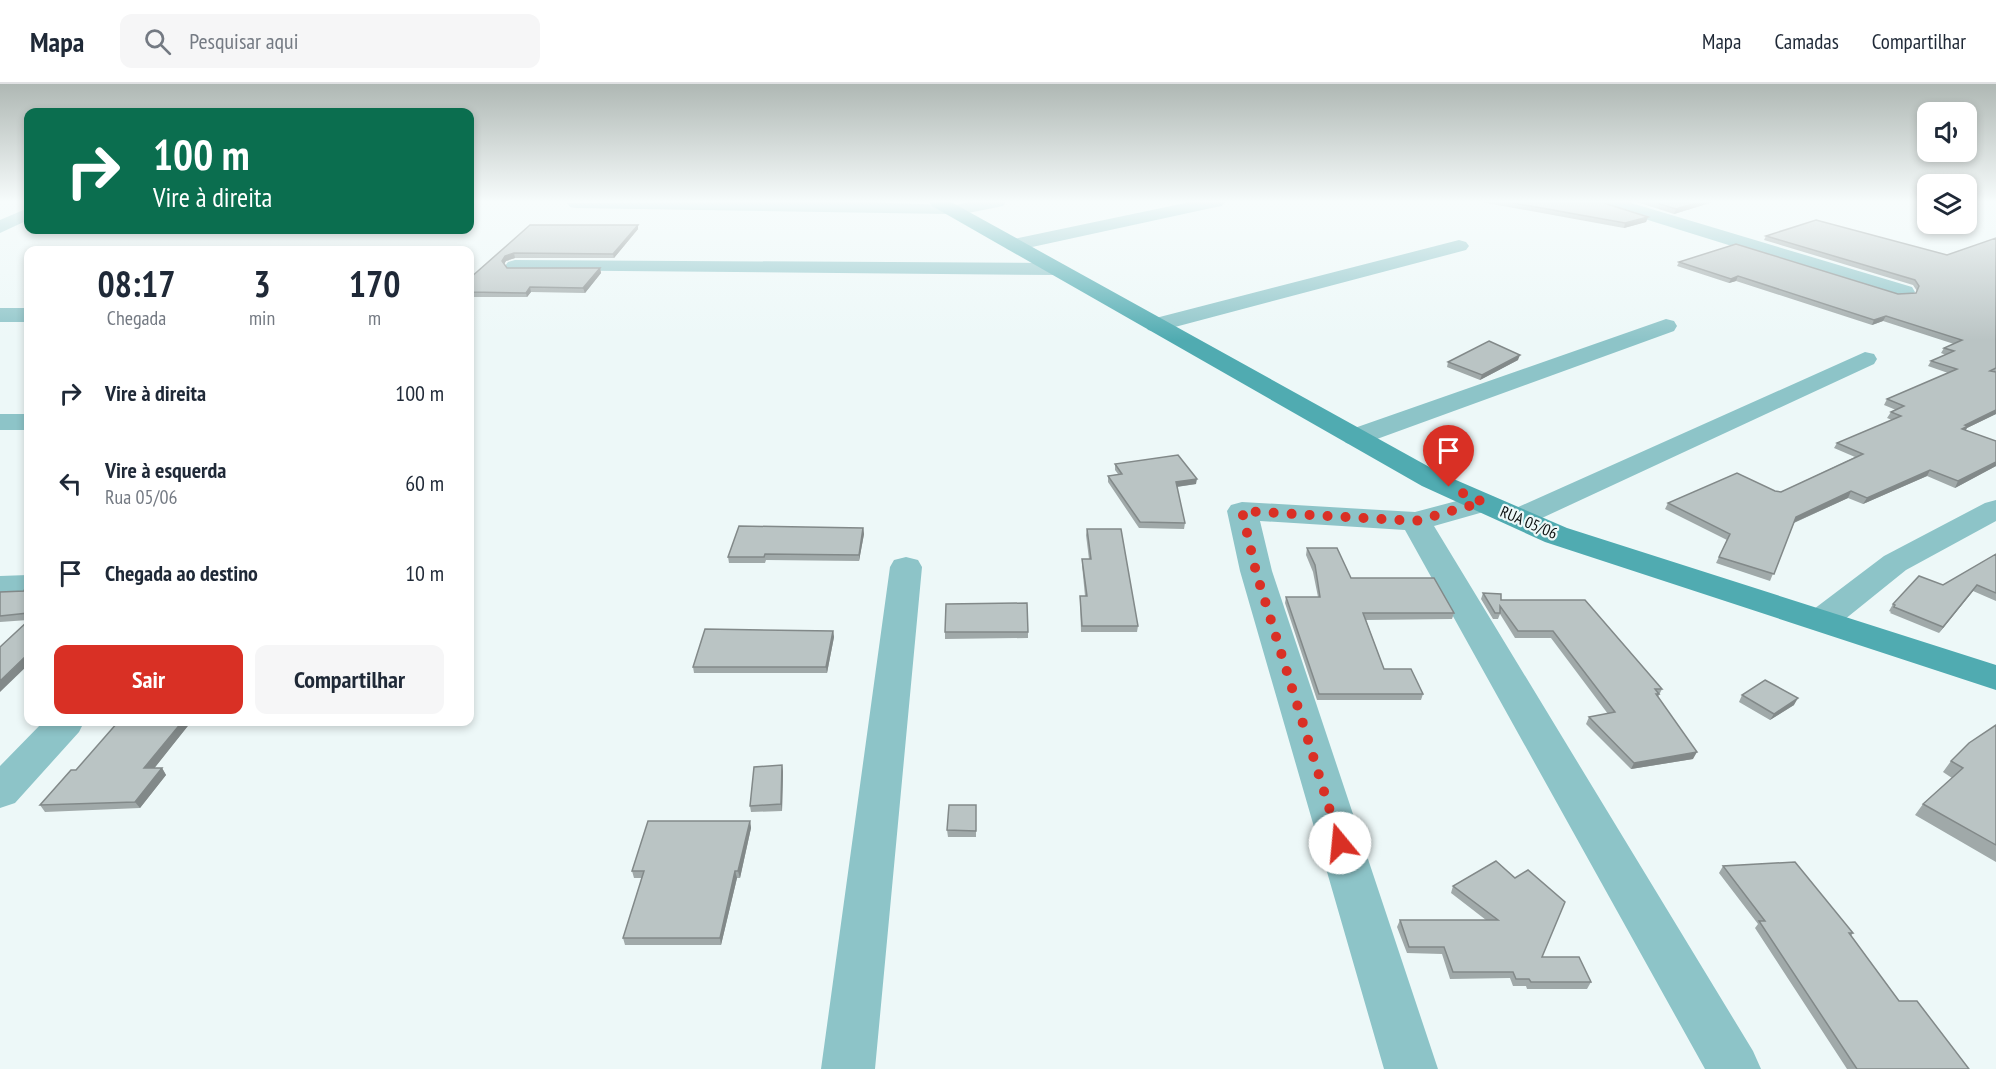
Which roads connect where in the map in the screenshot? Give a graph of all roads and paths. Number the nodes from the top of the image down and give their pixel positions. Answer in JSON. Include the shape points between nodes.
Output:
{"nodes":[{"id":1,"x":1019,"y":248,"type":"edge"},
{"id":2,"x":1451,"y":248,"type":"edge"},
{"id":3,"x":1760,"y":248,"type":"edge"},
{"id":4,"x":515,"y":266,"type":"edge"},
{"id":5,"x":1057,"y":269,"type":"junction"},
{"id":6,"x":1904,"y":292,"type":"edge"},
{"id":7,"x":0,"y":315,"type":"edge"},
{"id":8,"x":24,"y":315,"type":"edge"},
{"id":9,"x":1156,"y":325,"type":"junction"},
{"id":10,"x":1666,"y":326,"type":"dead end"},
{"id":11,"x":1865,"y":359,"type":"dead end"},
{"id":12,"x":0,"y":422,"type":"edge"},
{"id":13,"x":24,"y":422,"type":"edge"},
{"id":14,"x":1356,"y":437,"type":"junction"},
{"id":15,"x":1483,"y":502,"type":"junction"},
{"id":16,"x":1996,"y":509,"type":"edge"},
{"id":17,"x":1518,"y":518,"type":"junction"},
{"id":18,"x":1416,"y":521,"type":"junction"},
{"id":19,"x":906,"y":567,"type":"dead end"},
{"id":20,"x":24,"y":585,"type":"edge"},
{"id":21,"x":0,"y":586,"type":"edge"},
{"id":22,"x":1822,"y":620,"type":"junction"},
{"id":23,"x":1996,"y":678,"type":"edge"},
{"id":24,"x":61,"y":726,"type":"edge"},
{"id":25,"x":0,"y":792,"type":"edge"},
{"id":26,"x":848,"y":1069,"type":"edge"},
{"id":27,"x":1411,"y":1069,"type":"edge"},
{"id":28,"x":1734,"y":1069,"type":"edge"}],
"edges":[{"from":1,"to":5,"type":"street","name":"RUA 05/06"},
{"from":2,"to":9,"type":"street"},
{"from":3,"to":6,"type":"street"},
{"from":4,"to":5,"type":"street"},
{"from":5,"to":9,"type":"street","name":"RUA 05/06"},
{"from":7,"to":8,"type":"street"},
{"from":9,"to":14,"type":"street","name":"RUA 05/06"},
{"from":10,"to":14,"type":"street"},
{"from":11,"to":17,"type":"street"},
{"from":12,"to":13,"type":"street"},
{"from":14,"to":15,"type":"street","name":"RUA 05/06","via":[[1432,480]]},
{"from":15,"to":17,"type":"street","name":"RUA 05/06"},
{"from":15,"to":18,"type":"street"},
{"from":16,"to":22,"type":"street","via":[[1895,563]]},
{"from":17,"to":22,"type":"street","name":"RUA 05/06","via":[[1556,535]]},
{"from":18,"to":27,"type":"street","via":[[1242,511],[1256,572]]},
{"from":18,"to":28,"type":"street"},
{"from":19,"to":26,"type":"street"},
{"from":20,"to":21,"type":"street"},
{"from":22,"to":23,"type":"street","name":"RUA 05/06"},
{"from":24,"to":25,"type":"street"}]}
